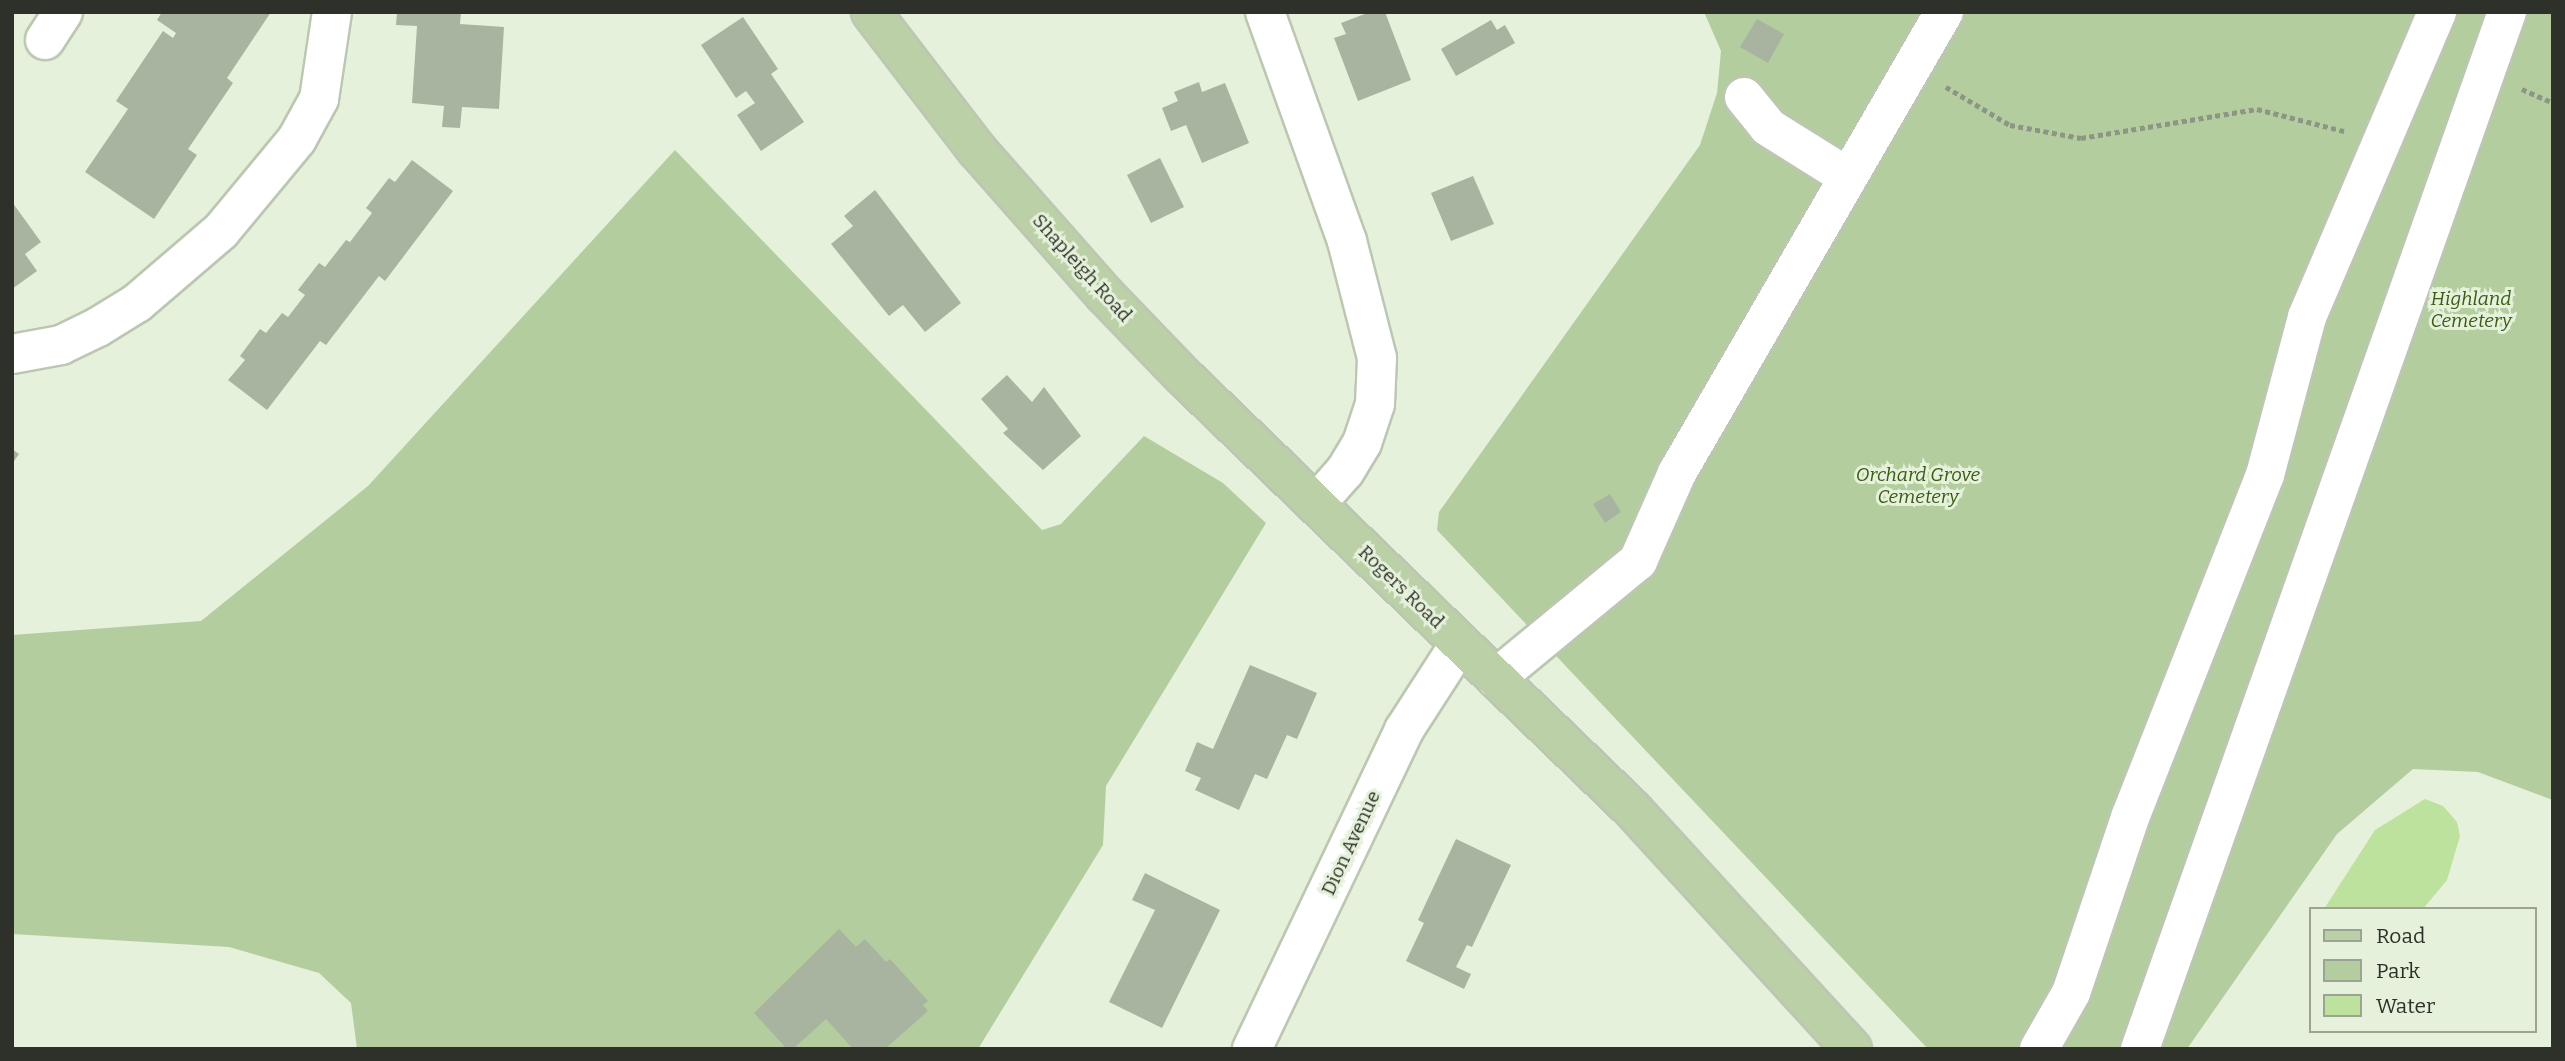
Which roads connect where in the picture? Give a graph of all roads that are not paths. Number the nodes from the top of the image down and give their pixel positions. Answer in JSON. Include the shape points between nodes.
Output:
{"nodes":[{"id":1,"x":332,"y":12,"type":"edge"},
{"id":2,"x":871,"y":12,"type":"edge"},
{"id":3,"x":1265,"y":12,"type":"edge"},
{"id":4,"x":1944,"y":12,"type":"edge"},
{"id":5,"x":2437,"y":12,"type":"edge"},
{"id":6,"x":2507,"y":12,"type":"edge"},
{"id":7,"x":1744,"y":97,"type":"dead end"},
{"id":8,"x":1849,"y":177,"type":"junction"},
{"id":9,"x":12,"y":354,"type":"edge"},
{"id":10,"x":1316,"y":504,"type":"junction"},
{"id":11,"x":1460,"y":643,"type":"junction"},
{"id":12,"x":1496,"y":678,"type":"junction"},
{"id":13,"x":1252,"y":1049,"type":"edge"},
{"id":14,"x":1852,"y":1049,"type":"edge"},
{"id":15,"x":2039,"y":1049,"type":"edge"},
{"id":16,"x":2140,"y":1049,"type":"edge"}],
"edges":[{"from":1,"to":9,"type":"street","via":[[319,99],[297,139],[221,231],[137,303],[98,327],[61,345]]},
{"from":2,"to":10,"type":"main road","name":"Shapleigh Road","via":[[977,150],[1068,255],[1183,376]]},
{"from":3,"to":10,"type":"street","via":[[1345,236],[1377,358],[1375,404],[1362,443]]},
{"from":4,"to":8,"type":"street"},
{"from":5,"to":15,"type":"street","via":[[2307,317],[2265,475],[2131,815],[2076,982]]},
{"from":6,"to":16,"type":"street"},
{"from":7,"to":8,"type":"street","via":[[1768,127]]},
{"from":8,"to":12,"type":"street","via":[[1676,473],[1638,561]]},
{"from":10,"to":11,"type":"main road","name":"Rogers Road"},
{"from":11,"to":12,"type":"main road","name":"Rogers Road"},
{"from":11,"to":13,"type":"street","name":"Dion Avenue","via":[[1404,730]]},
{"from":12,"to":14,"type":"main road","name":"Rogers Road","via":[[1724,905]]}]}
